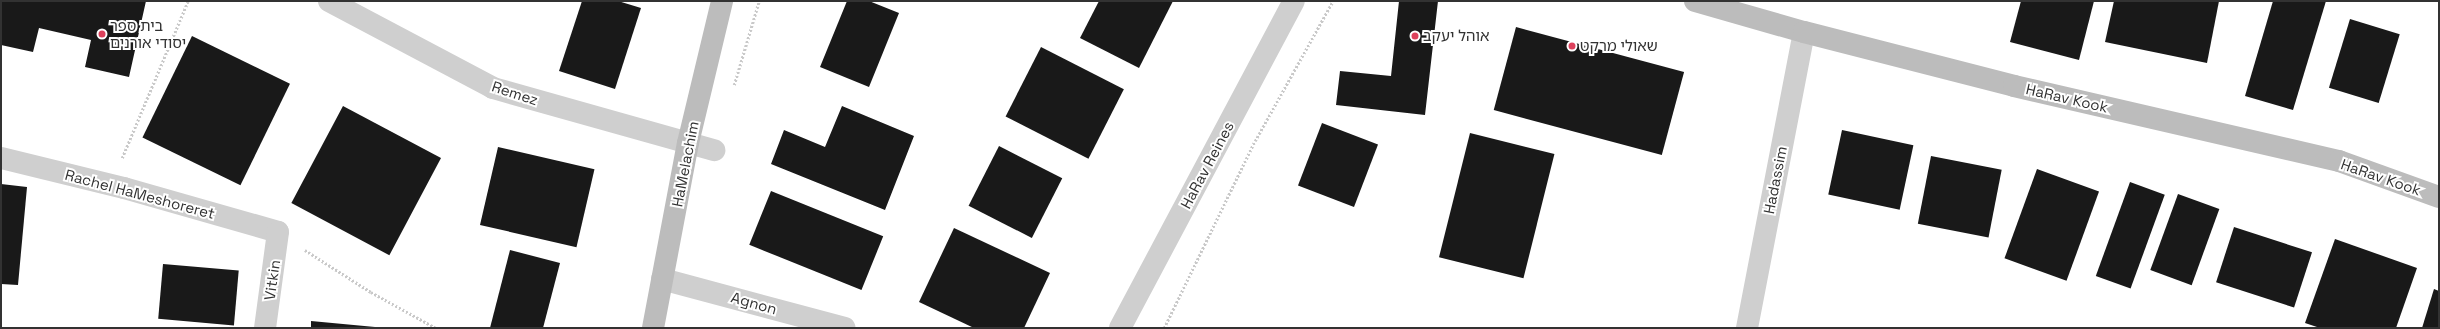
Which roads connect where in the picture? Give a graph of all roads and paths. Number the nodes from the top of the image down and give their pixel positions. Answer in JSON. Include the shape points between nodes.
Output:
{"nodes":[{"id":1,"x":188,"y":1,"type":"edge"},
{"id":2,"x":329,"y":1,"type":"edge"},
{"id":3,"x":722,"y":1,"type":"edge"},
{"id":4,"x":1294,"y":1,"type":"edge"},
{"id":5,"x":1333,"y":1,"type":"edge"},
{"id":6,"x":1695,"y":1,"type":"edge"},
{"id":7,"x":1804,"y":32,"type":"junction"},
{"id":8,"x":688,"y":143,"type":"junction"},
{"id":9,"x":714,"y":150,"type":"dead end"},
{"id":10,"x":1,"y":158,"type":"edge"},
{"id":11,"x":111,"y":184,"type":"junction"},
{"id":12,"x":2439,"y":197,"type":"edge"},
{"id":13,"x":278,"y":232,"type":"junction"},
{"id":14,"x":662,"y":279,"type":"junction"},
{"id":15,"x":265,"y":328,"type":"edge"},
{"id":16,"x":436,"y":328,"type":"edge"},
{"id":17,"x":653,"y":328,"type":"edge"},
{"id":18,"x":845,"y":328,"type":"edge"},
{"id":19,"x":1120,"y":328,"type":"edge"},
{"id":20,"x":1164,"y":328,"type":"edge"},
{"id":21,"x":1748,"y":328,"type":"edge"}],
"edges":[{"from":1,"to":11,"type":"path"},
{"from":2,"to":8,"type":"street","name":"Remez","via":[[493,88]]},
{"from":3,"to":8,"type":"street","name":"HaMelachim"},
{"from":4,"to":19,"type":"street","name":"HaRav Reines"},
{"from":5,"to":20,"type":"path","via":[[1255,141]]},
{"from":6,"to":7,"type":"street","name":"HaRav Kook"},
{"from":7,"to":12,"type":"street","name":"HaRav Kook","via":[[2014,86],[2339,161]]},
{"from":7,"to":21,"type":"street","name":"Hadassim"},
{"from":8,"to":9,"type":"street","name":"Remez"},
{"from":8,"to":14,"type":"street","name":"HaMelachim"},
{"from":10,"to":11,"type":"street","name":"Rachel HaMeshoreret"},
{"from":11,"to":13,"type":"street","name":"Rachel HaMeshoreret"},
{"from":13,"to":15,"type":"street","name":"Vitkin"},
{"from":13,"to":16,"type":"path","via":[[371,292]]},
{"from":14,"to":17,"type":"street","name":"HaMelachim"},
{"from":14,"to":18,"type":"street","name":"Agnon"}]}
